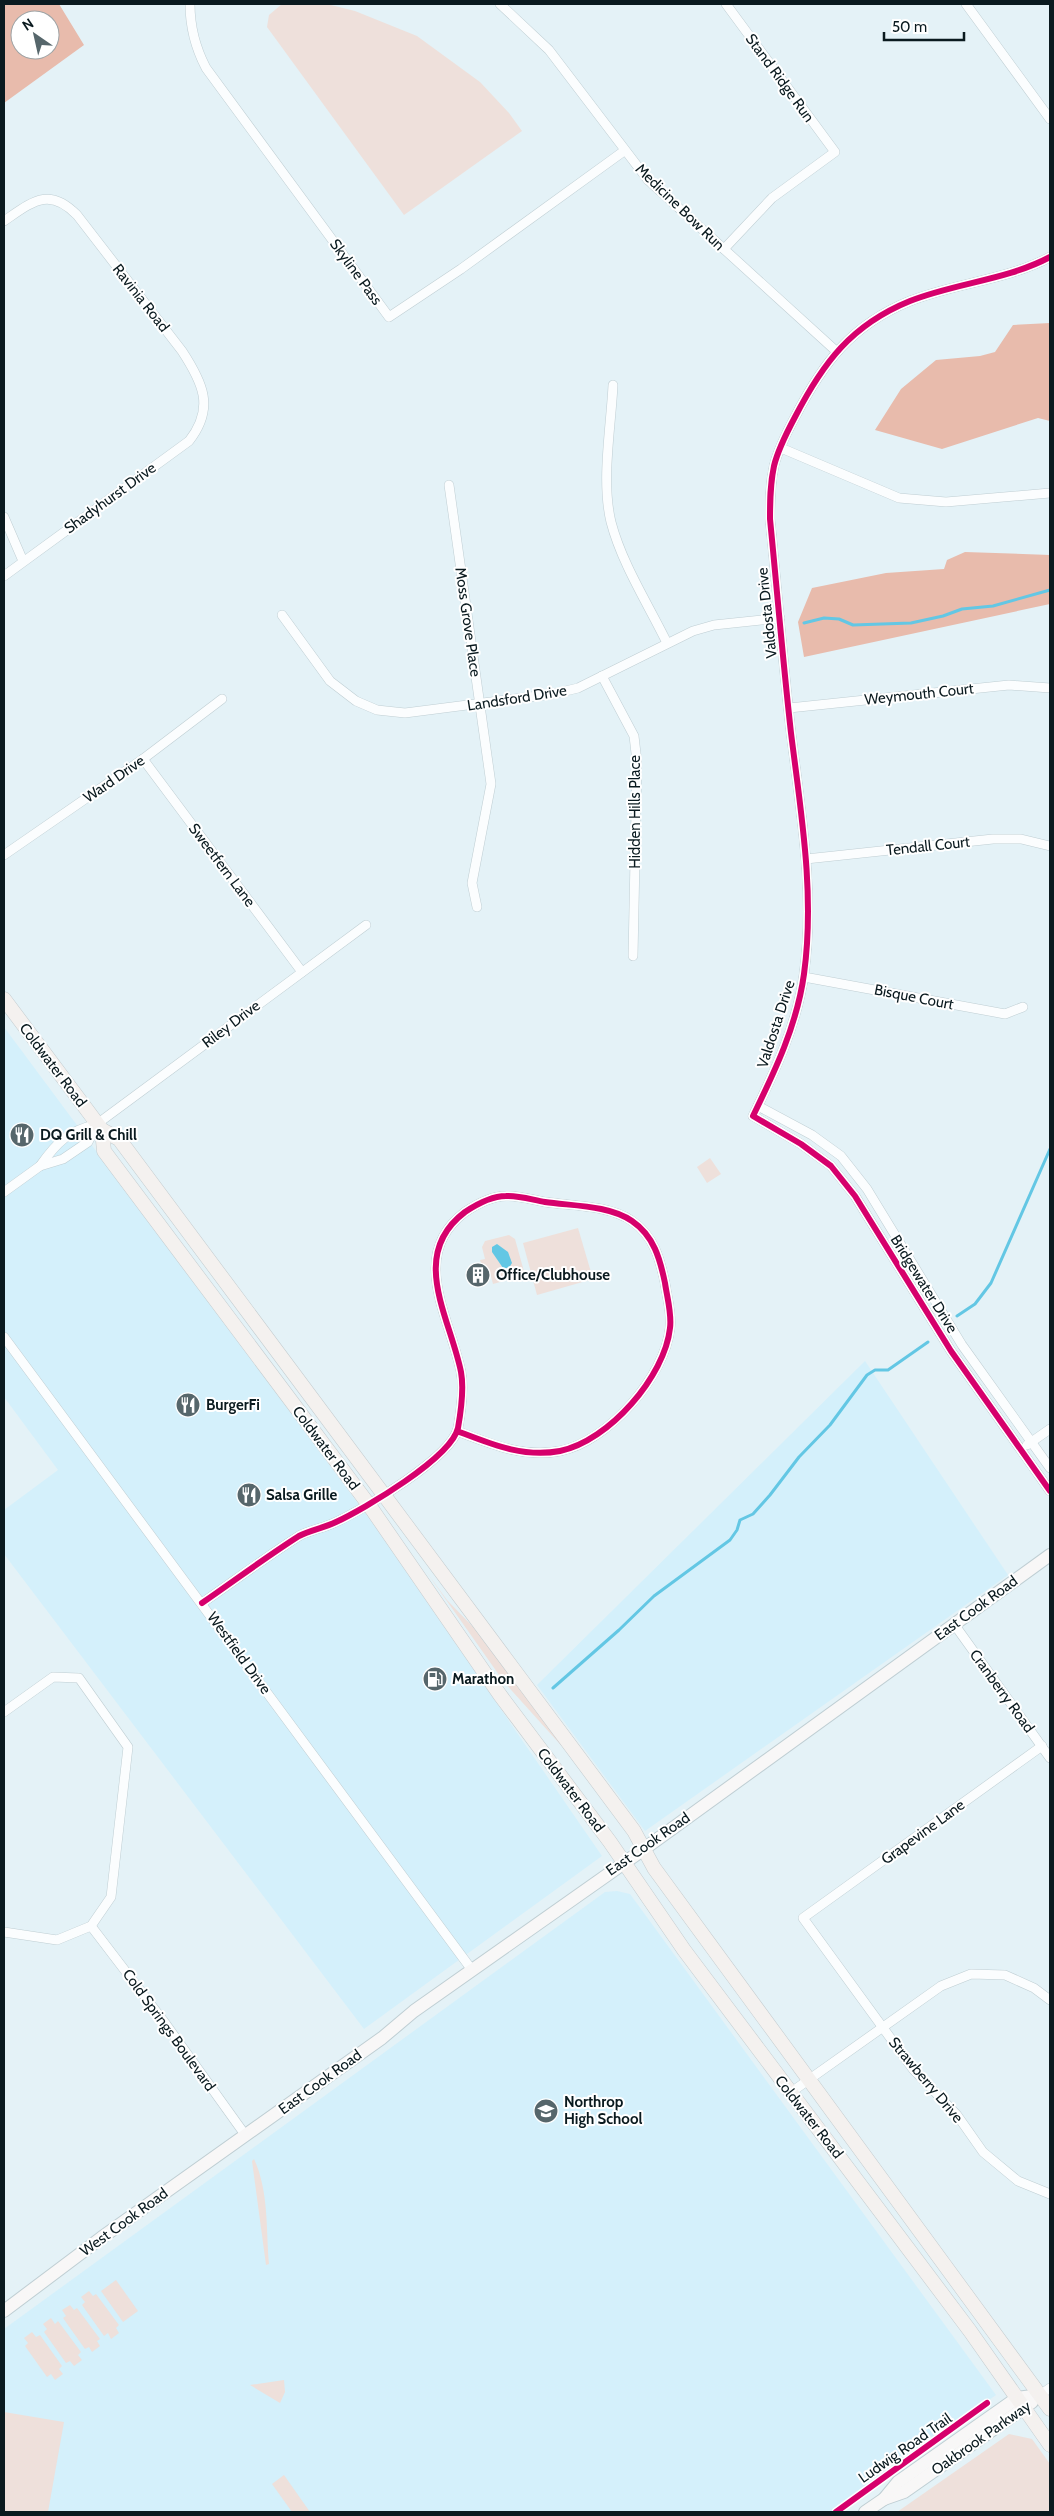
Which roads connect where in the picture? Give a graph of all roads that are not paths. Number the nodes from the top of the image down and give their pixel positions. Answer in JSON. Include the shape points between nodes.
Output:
{"nodes":[{"id":1,"x":190,"y":4,"type":"edge"},
{"id":2,"x":500,"y":4,"type":"edge"},
{"id":3,"x":726,"y":4,"type":"edge"},
{"id":4,"x":966,"y":4,"type":"edge"},
{"id":5,"x":1050,"y":119,"type":"edge"},
{"id":6,"x":624,"y":151,"type":"junction"},
{"id":7,"x":4,"y":221,"type":"edge"},
{"id":8,"x":724,"y":249,"type":"junction"},
{"id":9,"x":1050,"y":257,"type":"edge"},
{"id":10,"x":836,"y":351,"type":"junction"},
{"id":11,"x":613,"y":385,"type":"dead end"},
{"id":12,"x":204,"y":410,"type":"joint"},
{"id":13,"x":780,"y":448,"type":"junction"},
{"id":14,"x":449,"y":485,"type":"dead end"},
{"id":15,"x":1050,"y":492,"type":"edge"},
{"id":16,"x":4,"y":517,"type":"edge"},
{"id":17,"x":23,"y":561,"type":"junction"},
{"id":18,"x":4,"y":576,"type":"edge"},
{"id":19,"x":282,"y":615,"type":"dead end"},
{"id":20,"x":780,"y":618,"type":"junction"},
{"id":21,"x":667,"y":643,"type":"junction"},
{"id":22,"x":602,"y":676,"type":"junction"},
{"id":23,"x":1050,"y":688,"type":"edge"},
{"id":24,"x":222,"y":699,"type":"dead end"},
{"id":25,"x":480,"y":704,"type":"junction"},
{"id":26,"x":789,"y":708,"type":"junction"},
{"id":27,"x":143,"y":759,"type":"junction"},
{"id":28,"x":1050,"y":846,"type":"edge"},
{"id":29,"x":4,"y":855,"type":"edge"},
{"id":30,"x":806,"y":859,"type":"junction"},
{"id":31,"x":478,"y":907,"type":"dead end"},
{"id":32,"x":366,"y":925,"type":"dead end"},
{"id":33,"x":633,"y":956,"type":"dead end"},
{"id":34,"x":302,"y":972,"type":"junction"},
{"id":35,"x":804,"y":976,"type":"junction"},
{"id":36,"x":4,"y":999,"type":"edge"},
{"id":37,"x":1024,"y":1007,"type":"dead end"},
{"id":38,"x":758,"y":1106,"type":"junction"},
{"id":39,"x":753,"y":1116,"type":"joint"},
{"id":40,"x":99,"y":1127,"type":"junction"},
{"id":41,"x":40,"y":1166,"type":"junction"},
{"id":42,"x":4,"y":1192,"type":"edge"},
{"id":43,"x":4,"y":1337,"type":"edge"},
{"id":44,"x":1050,"y":1429,"type":"edge"},
{"id":45,"x":457,"y":1431,"type":"junction"},
{"id":46,"x":1032,"y":1442,"type":"junction"},
{"id":47,"x":1020,"y":1449,"type":"junction"},
{"id":48,"x":1050,"y":1468,"type":"edge"},
{"id":49,"x":1050,"y":1491,"type":"edge"},
{"id":50,"x":385,"y":1494,"type":"junction"},
{"id":51,"x":368,"y":1505,"type":"junction"},
{"id":52,"x":1050,"y":1555,"type":"edge"},
{"id":53,"x":202,"y":1603,"type":"junction"},
{"id":54,"x":954,"y":1624,"type":"junction"},
{"id":55,"x":4,"y":1712,"type":"edge"},
{"id":56,"x":1042,"y":1746,"type":"junction"},
{"id":57,"x":1050,"y":1758,"type":"edge"},
{"id":58,"x":644,"y":1849,"type":"junction"},
{"id":59,"x":624,"y":1862,"type":"junction"},
{"id":60,"x":803,"y":1918,"type":"joint"},
{"id":61,"x":91,"y":1926,"type":"junction"},
{"id":62,"x":4,"y":1932,"type":"edge"},
{"id":63,"x":472,"y":1970,"type":"junction"},
{"id":64,"x":1050,"y":2000,"type":"edge"},
{"id":65,"x":882,"y":2027,"type":"junction"},
{"id":66,"x":810,"y":2079,"type":"junction"},
{"id":67,"x":790,"y":2093,"type":"junction"},
{"id":68,"x":246,"y":2136,"type":"junction"},
{"id":69,"x":1050,"y":2194,"type":"edge"},
{"id":70,"x":4,"y":2311,"type":"edge"},
{"id":71,"x":1045,"y":2392,"type":"edge"},
{"id":72,"x":1021,"y":2402,"type":"junction"},
{"id":73,"x":1050,"y":2409,"type":"edge"},
{"id":74,"x":1050,"y":2445,"type":"edge"},
{"id":75,"x":865,"y":2512,"type":"edge"}],
"edges":[{"from":1,"to":6,"type":"street","name":"Skyline Pass","via":[[190,24],[196,49],[206,68],[389,317],[460,271]]},
{"from":2,"to":6,"type":"street","name":"Medicine Bow Run","via":[[549,50]]},
{"from":3,"to":8,"type":"street","name":"Stand Ridge Run","via":[[835,152],[772,198]]},
{"from":4,"to":5,"type":"street"},
{"from":6,"to":8,"type":"street","name":"Medicine Bow Run","via":[[648,180]]},
{"from":7,"to":12,"type":"street","name":"Ravinia Road","via":[[37,201],[56,199],[65,202],[182,351],[202,386]]},
{"from":8,"to":10,"type":"street","name":"Medicine Bow Run"},
{"from":9,"to":10,"type":"street","name":"Valdosta Drive","via":[[1017,271],[908,302],[882,315]]},
{"from":10,"to":13,"type":"street","name":"Valdosta Drive","via":[[810,389]]},
{"from":11,"to":21,"type":"street","via":[[608,484],[611,520],[617,543]]},
{"from":12,"to":17,"type":"street","name":"Shadyhurst Drive","via":[[197,431],[189,441]]},
{"from":13,"to":15,"type":"street","via":[[899,498],[946,502]]},
{"from":13,"to":20,"type":"street","name":"Valdosta Drive","via":[[770,490]]},
{"from":14,"to":25,"type":"street","name":"Moss Grove Place"},
{"from":16,"to":17,"type":"street"},
{"from":17,"to":18,"type":"street","name":"Shadyhurst Drive"},
{"from":19,"to":25,"type":"street","name":"Landsford Drive","via":[[330,681],[356,701],[378,710],[405,713]]},
{"from":20,"to":21,"type":"street","name":"Landsford Drive","via":[[714,625]]},
{"from":20,"to":26,"type":"street","name":"Valdosta Drive"},
{"from":21,"to":22,"type":"street","name":"Landsford Drive"},
{"from":22,"to":25,"type":"street","name":"Landsford Drive","via":[[578,688],[552,694]]},
{"from":22,"to":33,"type":"street","name":"Hidden Hills Place","via":[[634,736],[637,762]]},
{"from":23,"to":26,"type":"street","name":"Weymouth Court","via":[[1010,685]]},
{"from":24,"to":27,"type":"street","name":"Ward Drive"},
{"from":25,"to":31,"type":"street","name":"Moss Grove Place","via":[[491,784],[472,883]]},
{"from":26,"to":30,"type":"street","name":"Valdosta Drive"},
{"from":27,"to":29,"type":"street","name":"Ward Drive"},
{"from":27,"to":34,"type":"street","name":"Sweetfern Lane"},
{"from":28,"to":30,"type":"street","name":"Tendall Court","via":[[1021,839],[994,839]]},
{"from":30,"to":35,"type":"street","name":"Valdosta Drive","via":[[809,934]]},
{"from":32,"to":34,"type":"street","name":"Riley Drive"},
{"from":34,"to":40,"type":"street","name":"Riley Drive"},
{"from":35,"to":37,"type":"street","name":"Bisque Court","via":[[1005,1014]]},
{"from":35,"to":38,"type":"street","name":"Valdosta Drive","via":[[780,1060]]},
{"from":36,"to":40,"type":"main road","name":"Coldwater Road"},
{"from":38,"to":39,"type":"street","name":"Valdosta Drive"},
{"from":38,"to":46,"type":"street","name":"Bridgewater Drive","via":[[812,1135],[841,1156],[866,1189],[962,1344]]},
{"from":39,"to":47,"type":"street","name":"Bridgewater Drive","via":[[831,1166],[855,1196],[951,1351]]},
{"from":40,"to":41,"type":"street","name":"Riley Drive","via":[[88,1142],[63,1160]]},
{"from":40,"to":41,"type":"street","name":"Riley Drive","via":[[78,1128],[55,1145]]},
{"from":40,"to":50,"type":"main road","name":"Coldwater Road","via":[[119,1139]]},
{"from":40,"to":51,"type":"main road","name":"Coldwater Road","via":[[104,1151]]},
{"from":41,"to":42,"type":"street","name":"Riley Drive"},
{"from":43,"to":53,"type":"street","name":"Westfield Drive"},
{"from":44,"to":46,"type":"street"},
{"from":45,"to":45,"type":"street","via":[[461,1374],[434,1276],[436,1252],[446,1230],[479,1202],[506,1196],[607,1211],[630,1219],[655,1246],[661,1265],[671,1325],[658,1370],[613,1424],[589,1441],[560,1451],[525,1453],[494,1446]]},
{"from":45,"to":50,"type":"street","via":[[429,1465]]},
{"from":46,"to":47,"type":"street"},
{"from":46,"to":48,"type":"street","name":"Bridgewater Drive"},
{"from":47,"to":49,"type":"street","name":"Bridgewater Drive"},
{"from":50,"to":51,"type":"street"},
{"from":50,"to":58,"type":"main road","name":"Coldwater Road"},
{"from":51,"to":53,"type":"street","via":[[334,1523],[302,1534]]},
{"from":51,"to":59,"type":"main road","name":"Coldwater Road","via":[[500,1695]]},
{"from":52,"to":54,"type":"main road","name":"East Cook Road"},
{"from":53,"to":63,"type":"street","name":"Westfield Drive"},
{"from":54,"to":56,"type":"street","name":"Cranberry Road"},
{"from":54,"to":58,"type":"main road","name":"East Cook Road"},
{"from":55,"to":61,"type":"street","via":[[53,1676],[79,1678],[128,1747],[111,1897]]},
{"from":56,"to":57,"type":"street","name":"Cranberry Road"},
{"from":56,"to":60,"type":"street","name":"Grapevine Lane"},
{"from":58,"to":59,"type":"main road","name":"East Cook Road"},
{"from":58,"to":66,"type":"main road","name":"Coldwater Road","via":[[666,1884]]},
{"from":59,"to":63,"type":"main road","name":"East Cook Road"},
{"from":59,"to":67,"type":"main road","name":"Coldwater Road","via":[[684,1950]]},
{"from":60,"to":65,"type":"street","name":"Strawberry Drive"},
{"from":61,"to":62,"type":"street","via":[[57,1940]]},
{"from":61,"to":68,"type":"street","name":"Cold Springs Boulevard"},
{"from":63,"to":68,"type":"main road","name":"East Cook Road"},
{"from":64,"to":65,"type":"street","via":[[1034,1988],[1005,1975],[971,1974],[941,1986]]},
{"from":65,"to":66,"type":"street"},
{"from":65,"to":69,"type":"street","name":"Strawberry Drive","via":[[913,2069],[957,2115],[983,2152],[1018,2182]]},
{"from":66,"to":67,"type":"street"},
{"from":66,"to":71,"type":"main road","name":"Coldwater Road"},
{"from":67,"to":72,"type":"main road","name":"Coldwater Road"},
{"from":68,"to":70,"type":"main road","name":"West Cook Road"},
{"from":71,"to":72,"type":"main road","name":"Oakbrook Parkway"},
{"from":71,"to":73,"type":"main road","name":"Coldwater Road"},
{"from":72,"to":74,"type":"main road","name":"Coldwater Road"},
{"from":72,"to":75,"type":"main road","name":"Oakbrook Parkway","via":[[898,2482],[884,2499]]}]}
